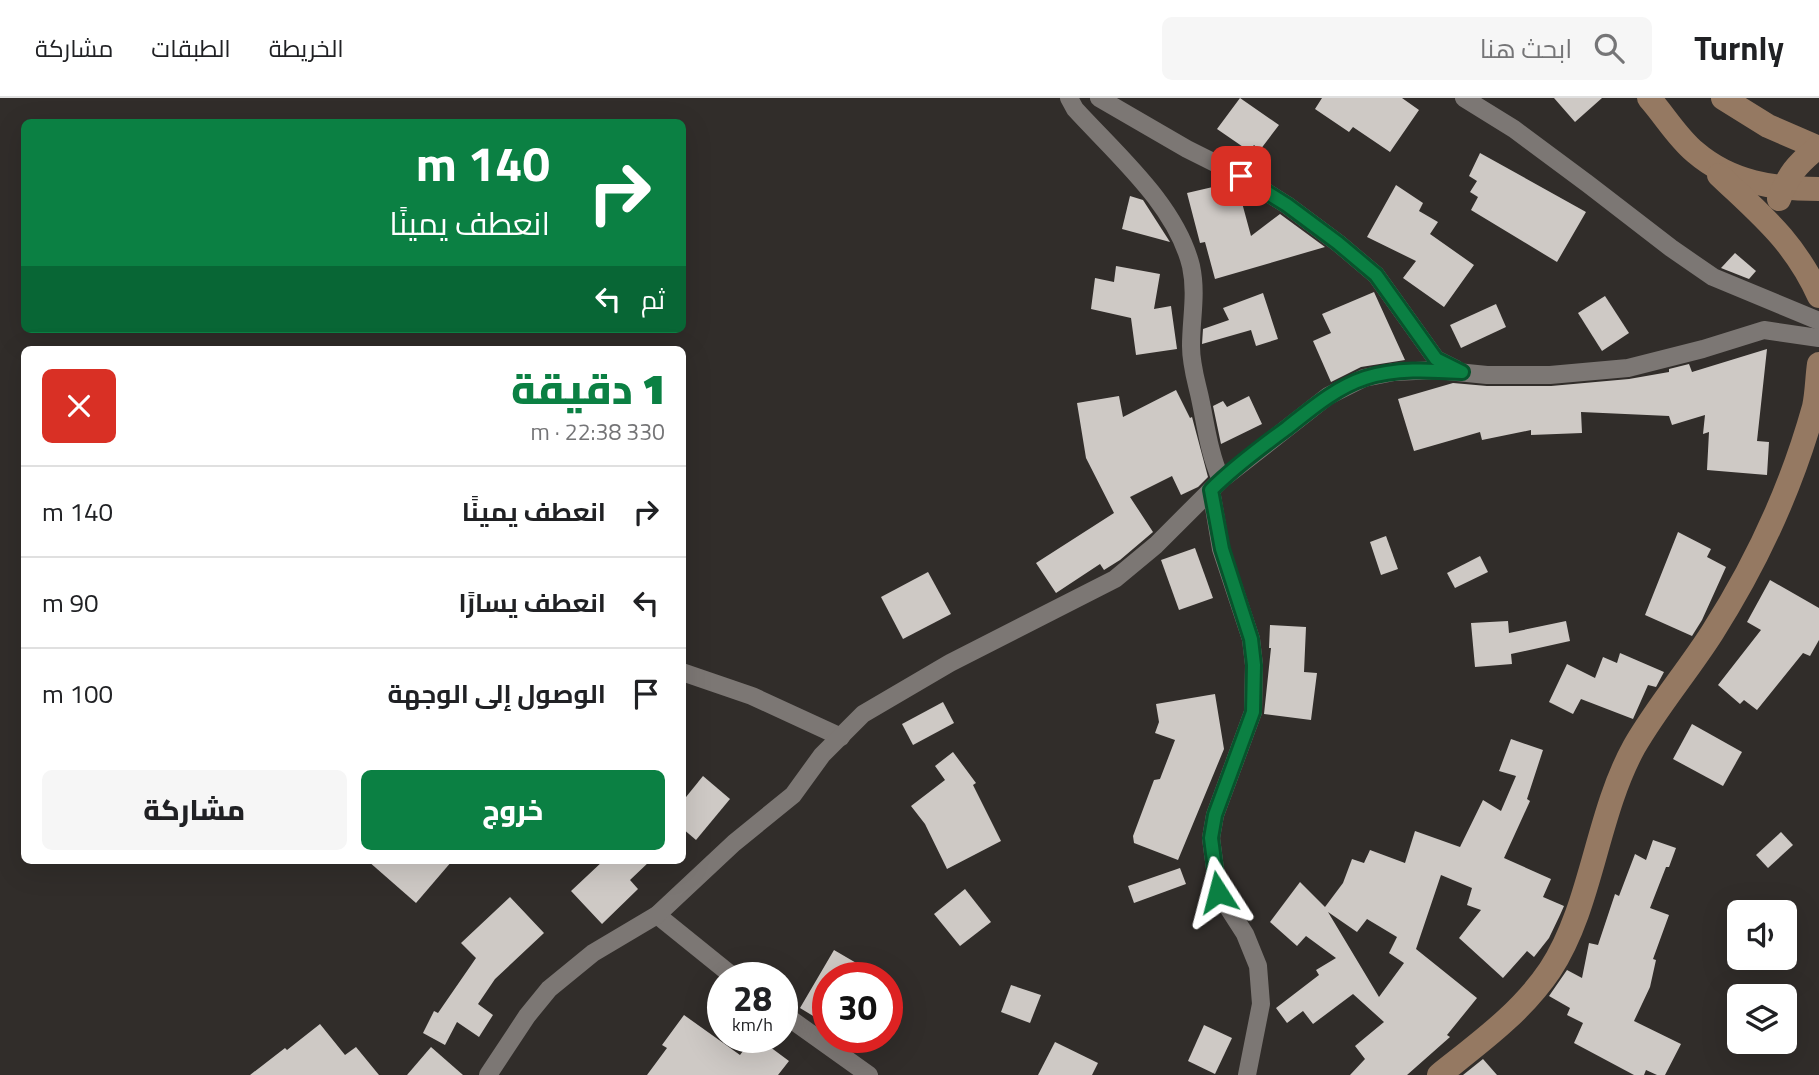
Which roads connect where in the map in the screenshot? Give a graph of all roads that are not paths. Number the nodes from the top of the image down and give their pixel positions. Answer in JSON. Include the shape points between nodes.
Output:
{"nodes":[{"id":1,"x":1069,"y":98,"type":"edge"},
{"id":2,"x":1099,"y":98,"type":"edge"},
{"id":3,"x":1464,"y":98,"type":"edge"},
{"id":4,"x":1649,"y":98,"type":"edge"},
{"id":5,"x":1723,"y":98,"type":"edge"},
{"id":6,"x":1818,"y":148,"type":"edge"},
{"id":7,"x":1695,"y":152,"type":"junction"},
{"id":8,"x":1783,"y":188,"type":"junction"},
{"id":9,"x":1819,"y":188,"type":"edge"},
{"id":10,"x":1780,"y":233,"type":"junction"},
{"id":11,"x":1819,"y":296,"type":"edge"},
{"id":12,"x":1819,"y":321,"type":"edge"},
{"id":13,"x":1819,"y":338,"type":"edge"},
{"id":14,"x":1819,"y":365,"type":"edge"},
{"id":15,"x":1462,"y":372,"type":"junction"},
{"id":16,"x":1216,"y":485,"type":"junction"},
{"id":17,"x":686,"y":673,"type":"edge"},
{"id":18,"x":841,"y":737,"type":"junction"},
{"id":19,"x":657,"y":915,"type":"junction"},
{"id":20,"x":715,"y":962,"type":"edge"},
{"id":21,"x":798,"y":1024,"type":"edge"},
{"id":22,"x":488,"y":1075,"type":"edge"},
{"id":23,"x":869,"y":1075,"type":"edge"},
{"id":24,"x":1247,"y":1075,"type":"edge"},
{"id":25,"x":1439,"y":1075,"type":"edge"}],
"edges":[{"from":1,"to":16,"type":"street","via":[[1162,206],[1182,242],[1195,294],[1192,374]]},
{"from":2,"to":15,"type":"street","via":[[1241,176],[1338,243],[1376,275],[1436,359]]},
{"from":3,"to":12,"type":"street","via":[[1514,129],[1713,277]]},
{"from":4,"to":7,"type":"main road"},
{"from":5,"to":6,"type":"main road","via":[[1768,126]]},
{"from":6,"to":8,"type":"main road","via":[[1798,164]]},
{"from":7,"to":8,"type":"main road","via":[[1724,173]]},
{"from":7,"to":10,"type":"main road"},
{"from":8,"to":9,"type":"main road"},
{"from":8,"to":10,"type":"main road","via":[[1776,206]]},
{"from":10,"to":11,"type":"main road"},
{"from":13,"to":15,"type":"street","via":[[1764,330],[1628,368],[1550,375]]},
{"from":14,"to":25,"type":"main road","via":[[1814,404],[1790,478],[1749,569],[1634,748],[1606,811],[1572,927],[1551,968],[1527,1001]]},
{"from":15,"to":16,"type":"street","via":[[1394,372],[1364,378],[1328,396]]},
{"from":16,"to":18,"type":"street","via":[[1115,579],[950,663],[863,714]]},
{"from":16,"to":24,"type":"street","via":[[1222,549],[1251,639],[1254,665],[1253,712],[1211,838],[1218,892],[1245,934],[1258,966],[1261,1004]]},
{"from":17,"to":18,"type":"street","via":[[752,696]]},
{"from":18,"to":19,"type":"street","via":[[793,795]]},
{"from":19,"to":20,"type":"street"},
{"from":19,"to":22,"type":"street","via":[[593,953],[549,989]]},
{"from":21,"to":23,"type":"street"}]}
